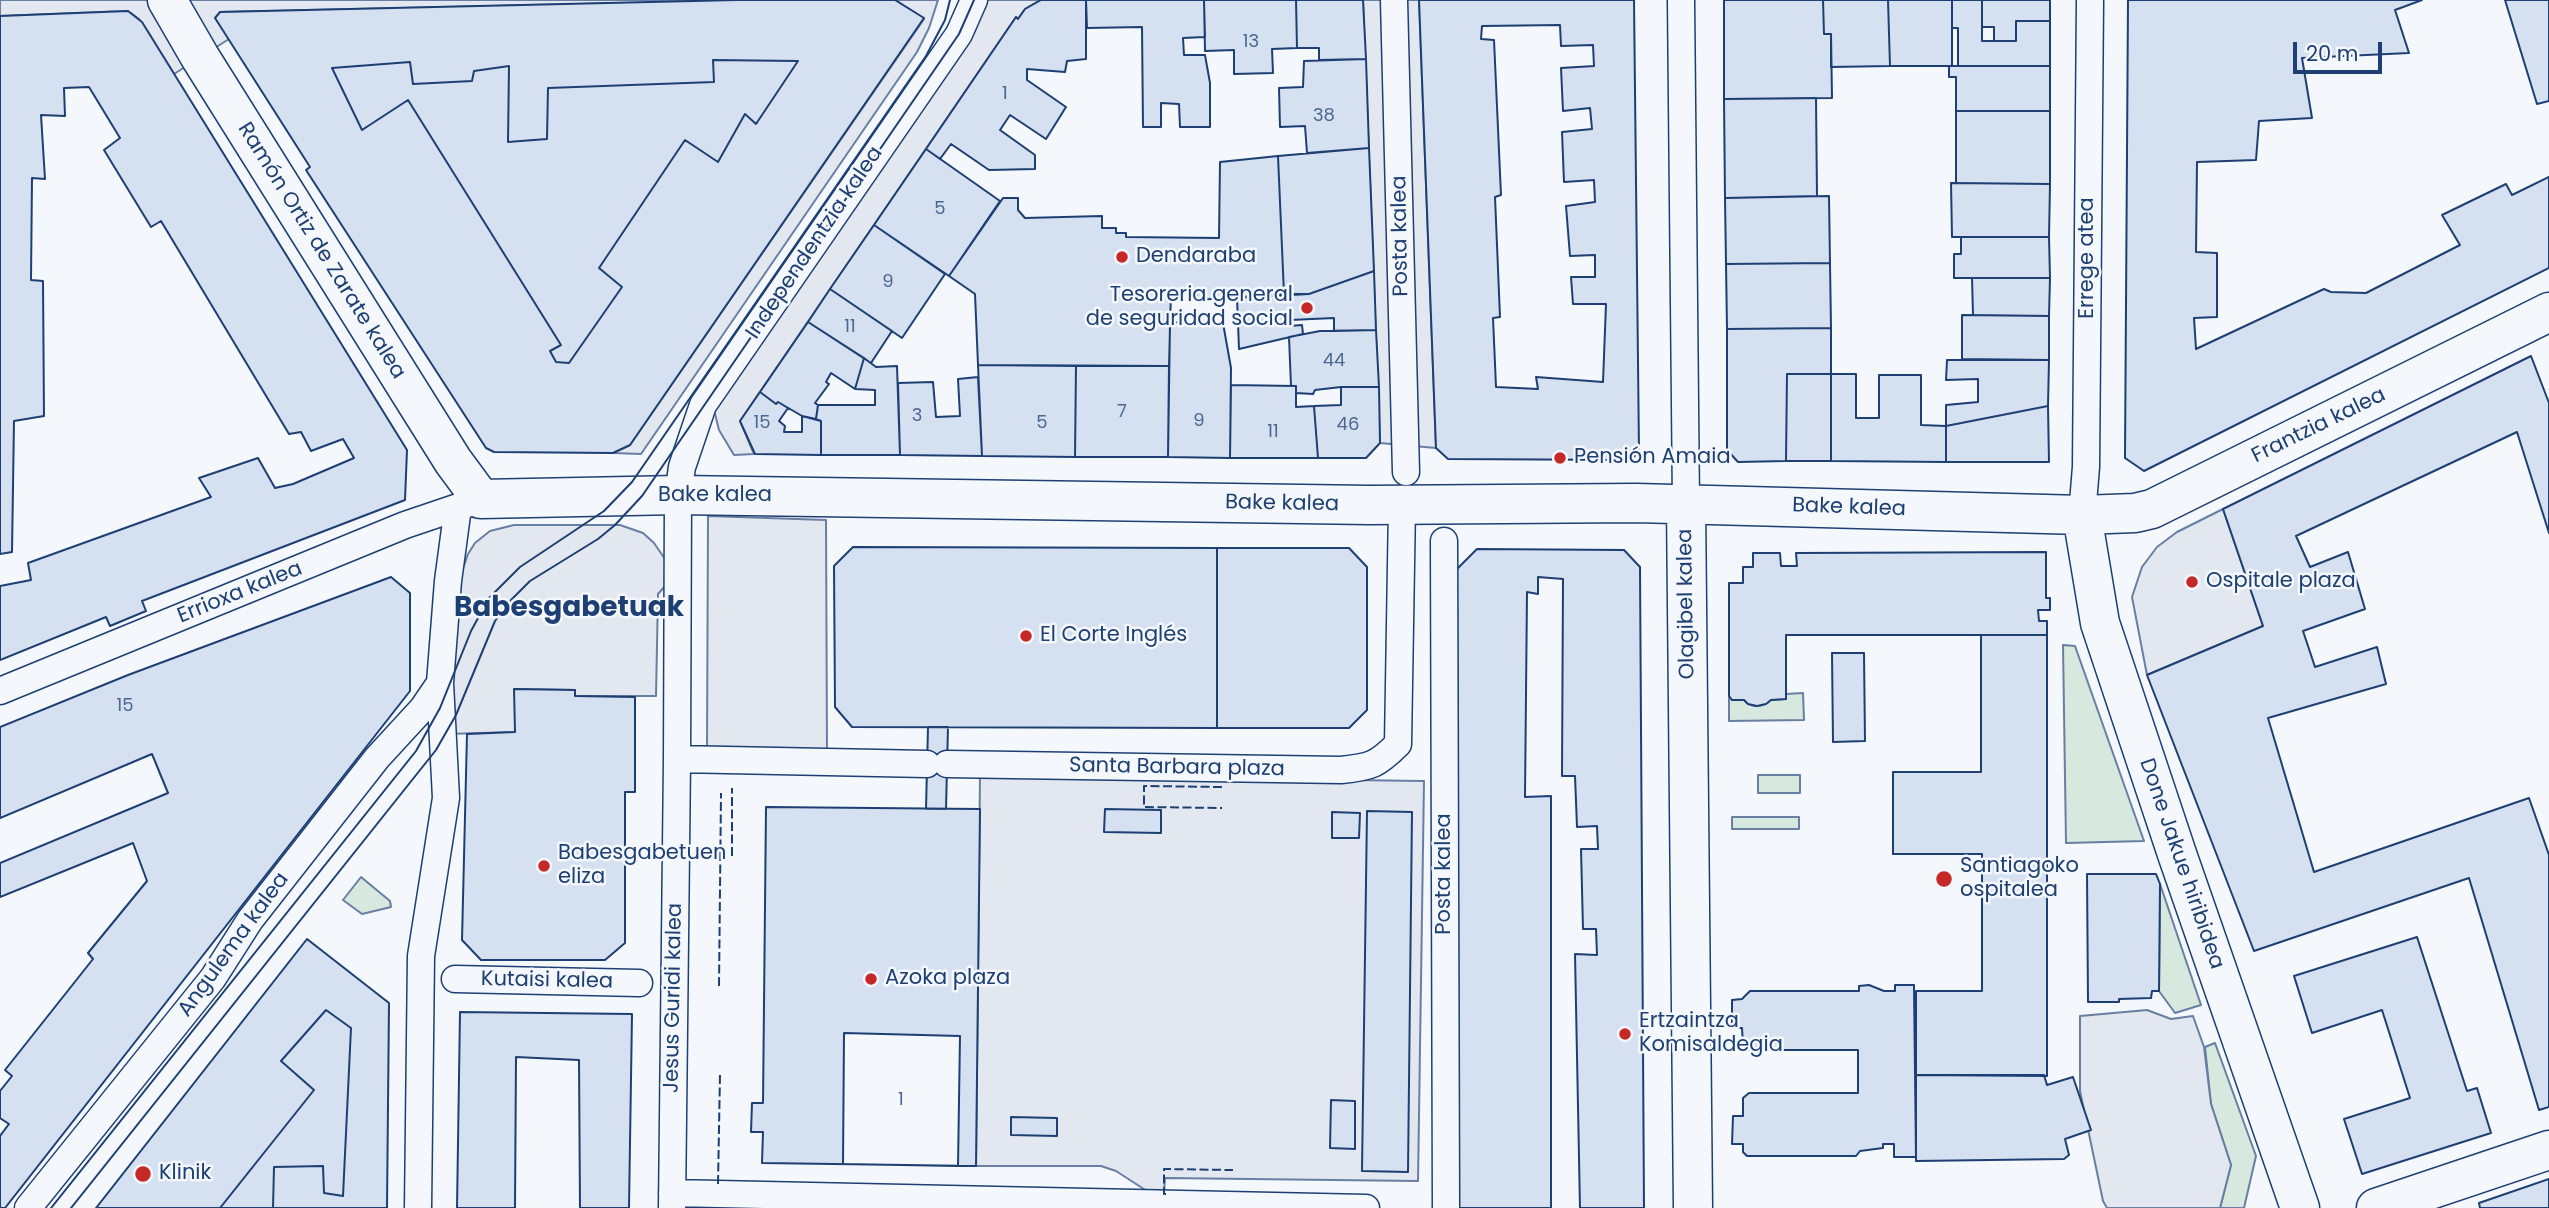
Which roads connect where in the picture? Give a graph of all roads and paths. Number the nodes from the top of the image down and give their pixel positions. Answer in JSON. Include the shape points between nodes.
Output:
{"nodes":[{"id":1,"x":167,"y":0,"type":"edge"},
{"id":2,"x":1394,"y":0,"type":"edge"},
{"id":3,"x":1681,"y":0,"type":"edge"},
{"id":4,"x":2090,"y":0,"type":"edge"},
{"id":5,"x":975,"y":1,"type":"edge"},
{"id":6,"x":2548,"y":316,"type":"edge"},
{"id":7,"x":1404,"y":489,"type":"junction"},
{"id":8,"x":677,"y":495,"type":"junction"},
{"id":9,"x":470,"y":503,"type":"junction"},
{"id":10,"x":1686,"y":504,"type":"junction"},
{"id":11,"x":2082,"y":515,"type":"junction"},
{"id":12,"x":1444,"y":541,"type":"dead end"},
{"id":13,"x":439,"y":683,"type":"junction"},
{"id":14,"x":0,"y":691,"type":"edge"},
{"id":15,"x":1398,"y":744,"type":"joint"},
{"id":16,"x":677,"y":758,"type":"junction"},
{"id":17,"x":455,"y":979,"type":"dead end"},
{"id":18,"x":639,"y":983,"type":"dead end"},
{"id":19,"x":2549,"y":1150,"type":"edge"},
{"id":20,"x":672,"y":1201,"type":"edge"},
{"id":21,"x":1045,"y":1205,"type":"edge"},
{"id":22,"x":1359,"y":1207,"type":"edge"},
{"id":23,"x":28,"y":1208,"type":"edge"},
{"id":24,"x":418,"y":1208,"type":"edge"},
{"id":25,"x":1446,"y":1208,"type":"edge"},
{"id":26,"x":1693,"y":1208,"type":"edge"},
{"id":27,"x":2300,"y":1208,"type":"edge"},
{"id":28,"x":2376,"y":1208,"type":"edge"}],
"edges":[{"from":1,"to":9,"type":"main road","name":"Ramón Ortiz de Zarate kalea","via":[[446,450]]},
{"from":2,"to":7,"type":"street","name":"Posta kalea"},
{"from":3,"to":10,"type":"street","name":"Olagibel kalea"},
{"from":4,"to":11,"type":"street","name":"Errege atea","via":[[2087,467]]},
{"from":5,"to":8,"type":"street","name":"Independentzia kalea","via":[[959,34],[703,405]]},
{"from":6,"to":11,"type":"main road","name":"Frantzia kalea","via":[[2152,509]]},
{"from":7,"to":8,"type":"main road","name":"Bake kalea"},
{"from":7,"to":10,"type":"main road","name":"Bake kalea"},
{"from":7,"to":15,"type":"street","name":"Posta kalea"},
{"from":8,"to":9,"type":"main road","name":"Bake kalea"},
{"from":8,"to":16,"type":"street","name":"Jesus Guridi kalea"},
{"from":9,"to":13,"type":"street"},
{"from":9,"to":14,"type":"street","name":"Errioxa kalea","via":[[405,525]]},
{"from":10,"to":11,"type":"main road","name":"Bake kalea"},
{"from":10,"to":26,"type":"main road","name":"Olagibel kalea"},
{"from":11,"to":27,"type":"main road","name":"Done Jakue hiribidea","via":[[2100,623]]},
{"from":12,"to":25,"type":"street","name":"Posta kalea"},
{"from":13,"to":23,"type":"street","name":"Angulema kalea","via":[[250,920],[214,978]]},
{"from":13,"to":24,"type":"street","via":[[446,798],[421,956]]},
{"from":15,"to":16,"type":"street","name":"Santa Barbara plaza","via":[[1380,762],[1341,770]]},
{"from":16,"to":20,"type":"street","name":"Jesus Guridi kalea"},
{"from":17,"to":18,"type":"street","name":"Kutaisi kalea"},
{"from":19,"to":28,"type":"main road"},
{"from":20,"to":21,"type":"street"},
{"from":21,"to":22,"type":"street"}]}
